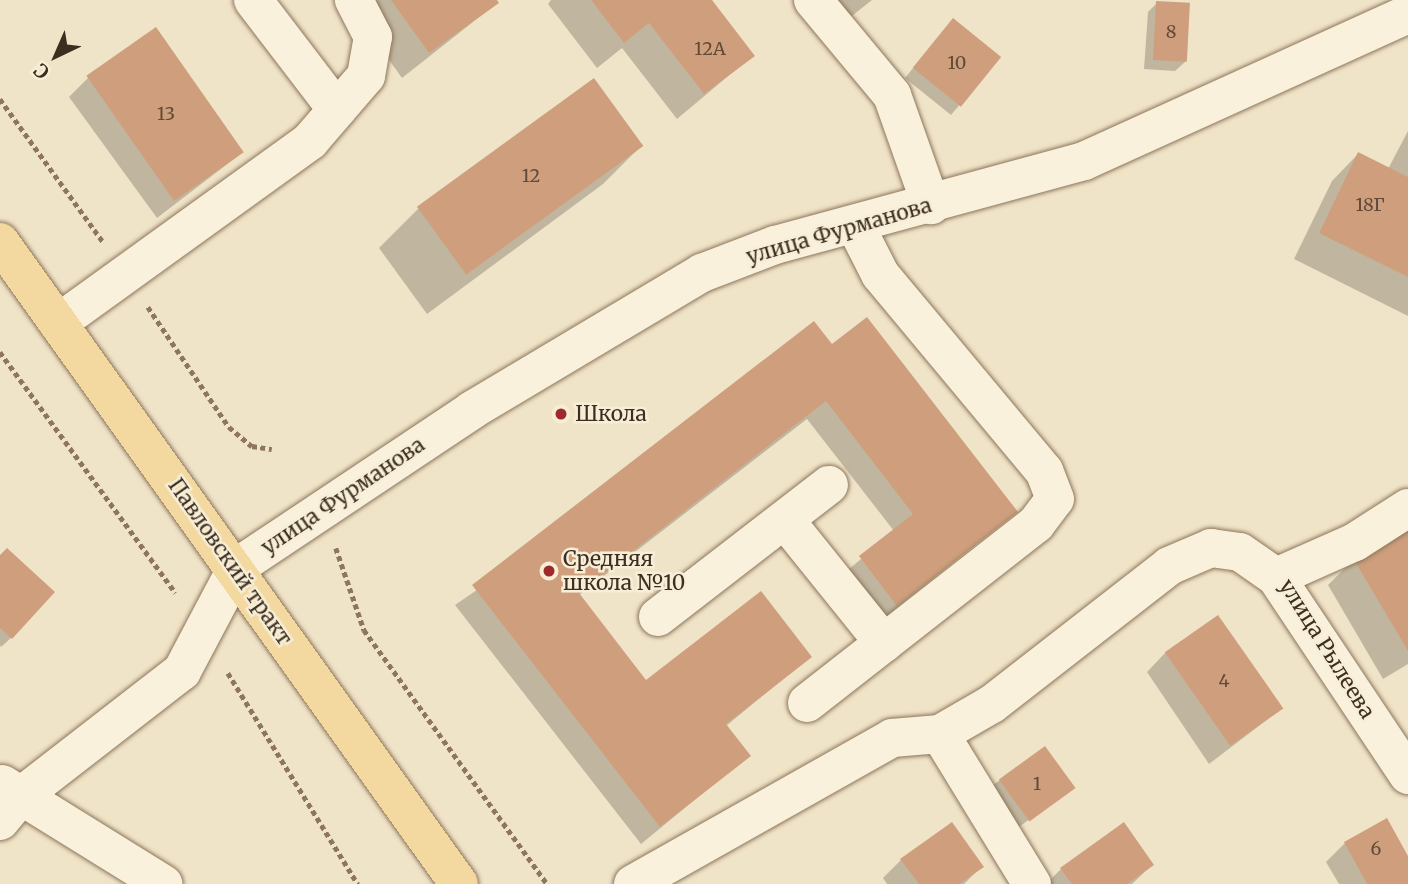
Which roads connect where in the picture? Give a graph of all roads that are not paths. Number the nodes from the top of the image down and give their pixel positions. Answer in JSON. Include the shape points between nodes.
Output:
{"nodes":[{"id":1,"x":253,"y":0,"type":"edge"},
{"id":2,"x":354,"y":0,"type":"edge"},
{"id":3,"x":813,"y":0,"type":"edge"},
{"id":4,"x":1408,"y":14,"type":"edge"},
{"id":5,"x":337,"y":110,"type":"junction"},
{"id":6,"x":931,"y":205,"type":"junction"},
{"id":7,"x":855,"y":225,"type":"junction"},
{"id":8,"x":0,"y":242,"type":"edge"},
{"id":9,"x":58,"y":323,"type":"junction"},
{"id":10,"x":829,"y":485,"type":"dead end"},
{"id":11,"x":1408,"y":508,"type":"edge"},
{"id":12,"x":785,"y":520,"type":"junction"},
{"id":13,"x":237,"y":567,"type":"junction"},
{"id":14,"x":1276,"y":577,"type":"junction"},
{"id":15,"x":658,"y":617,"type":"dead end"},
{"id":16,"x":884,"y":643,"type":"junction"},
{"id":17,"x":807,"y":703,"type":"dead end"},
{"id":18,"x":940,"y":734,"type":"junction"},
{"id":19,"x":1408,"y":775,"type":"edge"},
{"id":20,"x":7,"y":800,"type":"edge"},
{"id":21,"x":163,"y":884,"type":"edge"},
{"id":22,"x":459,"y":884,"type":"edge"},
{"id":23,"x":633,"y":884,"type":"edge"},
{"id":24,"x":1032,"y":884,"type":"edge"}],
"edges":[{"from":1,"to":5,"type":"street"},
{"from":2,"to":5,"type":"street","via":[[373,37],[366,76]]},
{"from":3,"to":6,"type":"street","via":[[892,95]]},
{"from":4,"to":6,"type":"street","name":"улица Фурманова","via":[[1084,161]]},
{"from":5,"to":9,"type":"street","via":[[280,164]]},
{"from":6,"to":7,"type":"street","name":"улица Фурманова"},
{"from":7,"to":13,"type":"street","name":"улица Фурманова","via":[[775,244],[702,273],[472,410]]},
{"from":7,"to":16,"type":"street","via":[[880,274],[1044,471],[1055,499],[1036,524]]},
{"from":8,"to":9,"type":"main road","name":"Павловский тракт"},
{"from":9,"to":13,"type":"main road","name":"Павловский тракт"},
{"from":10,"to":12,"type":"street"},
{"from":11,"to":14,"type":"street","name":"улица Рылеева","via":[[1355,542]]},
{"from":12,"to":15,"type":"street"},
{"from":12,"to":16,"type":"street"},
{"from":13,"to":20,"type":"street","via":[[182,671]]},
{"from":13,"to":22,"type":"main road","name":"Павловский тракт"},
{"from":14,"to":18,"type":"street","via":[[1240,552],[1211,548],[1169,566],[992,704]]},
{"from":14,"to":19,"type":"street","name":"улица Рылеева"},
{"from":16,"to":17,"type":"street"},
{"from":18,"to":23,"type":"street","via":[[892,738]]},
{"from":18,"to":24,"type":"street"},
{"from":20,"to":21,"type":"street"}]}
